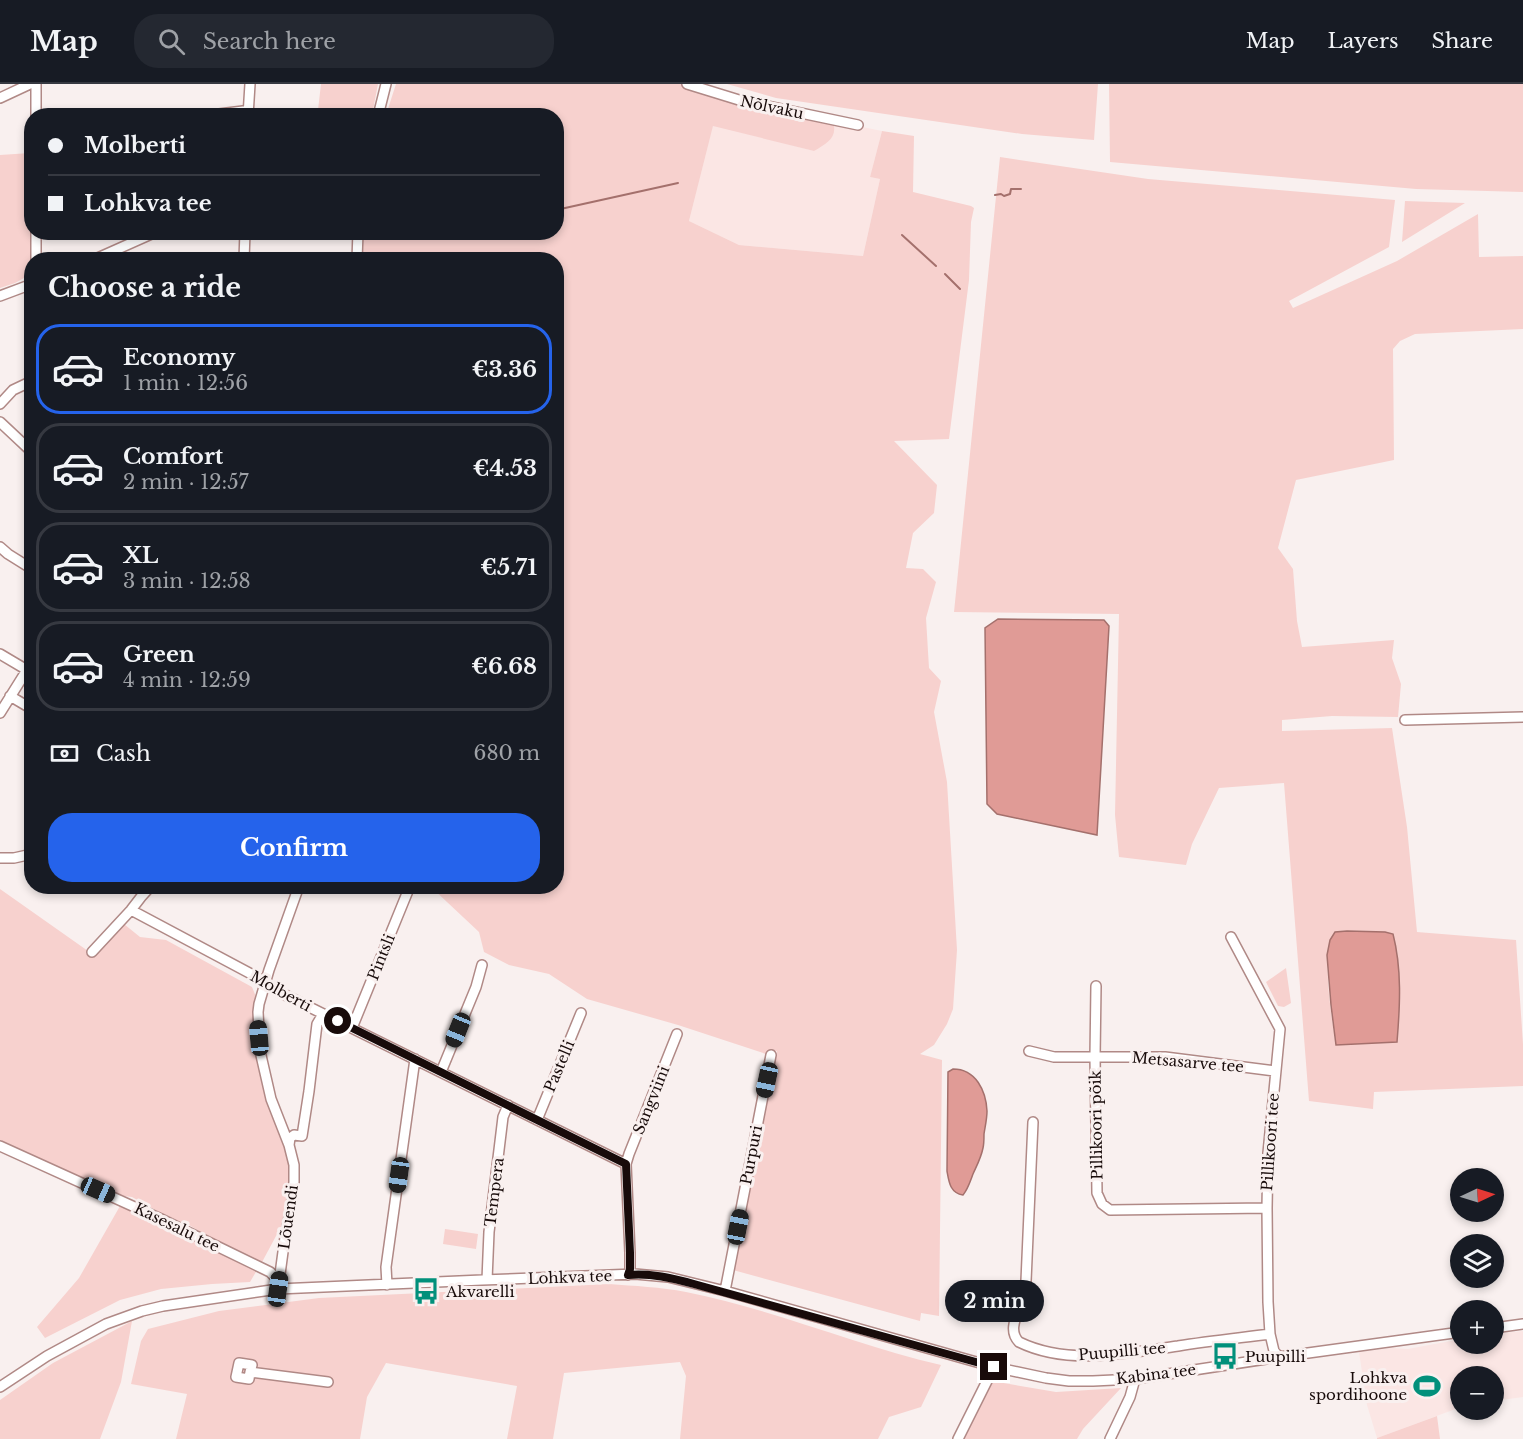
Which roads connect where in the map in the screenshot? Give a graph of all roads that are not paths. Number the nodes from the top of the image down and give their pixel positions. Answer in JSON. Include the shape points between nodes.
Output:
{"nodes":[{"id":1,"x":30,"y":84,"type":"edge"},
{"id":2,"x":36,"y":84,"type":"edge"},
{"id":3,"x":250,"y":84,"type":"edge"},
{"id":4,"x":386,"y":84,"type":"edge"},
{"id":5,"x":687,"y":84,"type":"edge"},
{"id":6,"x":0,"y":98,"type":"edge"},
{"id":7,"x":36,"y":108,"type":"edge"},
{"id":8,"x":251,"y":108,"type":"edge"},
{"id":9,"x":380,"y":108,"type":"edge"},
{"id":10,"x":858,"y":125,"type":"dead end"},
{"id":11,"x":138,"y":240,"type":"edge"},
{"id":12,"x":111,"y":252,"type":"edge"},
{"id":13,"x":24,"y":287,"type":"edge"},
{"id":14,"x":0,"y":296,"type":"edge"},
{"id":15,"x":24,"y":385,"type":"edge"},
{"id":16,"x":0,"y":404,"type":"edge"},
{"id":17,"x":0,"y":422,"type":"edge"},
{"id":18,"x":24,"y":444,"type":"edge"},
{"id":19,"x":0,"y":547,"type":"edge"},
{"id":20,"x":24,"y":564,"type":"edge"},
{"id":21,"x":0,"y":654,"type":"edge"},
{"id":22,"x":24,"y":664,"type":"edge"},
{"id":23,"x":24,"y":674,"type":"edge"},
{"id":24,"x":10,"y":696,"type":"junction"},
{"id":25,"x":24,"y":704,"type":"edge"},
{"id":26,"x":0,"y":712,"type":"edge"},
{"id":27,"x":1523,"y":717,"type":"edge"},
{"id":28,"x":1405,"y":720,"type":"dead end"},
{"id":29,"x":24,"y":856,"type":"edge"},
{"id":30,"x":0,"y":858,"type":"edge"},
{"id":31,"x":144,"y":894,"type":"edge"},
{"id":32,"x":296,"y":894,"type":"edge"},
{"id":33,"x":407,"y":894,"type":"edge"},
{"id":34,"x":131,"y":910,"type":"junction"},
{"id":35,"x":1231,"y":937,"type":"dead end"},
{"id":36,"x":92,"y":951,"type":"dead end"},
{"id":37,"x":482,"y":965,"type":"dead end"},
{"id":38,"x":265,"y":983,"type":"junction"},
{"id":39,"x":1096,"y":986,"type":"dead end"},
{"id":40,"x":581,"y":1013,"type":"dead end"},
{"id":41,"x":323,"y":1014,"type":"junction"},
{"id":42,"x":352,"y":1028,"type":"junction"},
{"id":43,"x":677,"y":1034,"type":"dead end"},
{"id":44,"x":1029,"y":1051,"type":"dead end"},
{"id":45,"x":771,"y":1055,"type":"dead end"},
{"id":46,"x":1095,"y":1058,"type":"junction"},
{"id":47,"x":415,"y":1059,"type":"junction"},
{"id":48,"x":1275,"y":1071,"type":"junction"},
{"id":49,"x":441,"y":1072,"type":"junction"},
{"id":50,"x":508,"y":1105,"type":"junction"},
{"id":51,"x":537,"y":1120,"type":"junction"},
{"id":52,"x":1033,"y":1122,"type":"dead end"},
{"id":53,"x":289,"y":1145,"type":"junction"},
{"id":54,"x":0,"y":1146,"type":"edge"},
{"id":55,"x":626,"y":1164,"type":"junction"},
{"id":56,"x":1267,"y":1208,"type":"junction"},
{"id":57,"x":628,"y":1275,"type":"junction"},
{"id":58,"x":488,"y":1280,"type":"junction"},
{"id":59,"x":387,"y":1285,"type":"junction"},
{"id":60,"x":278,"y":1289,"type":"junction"},
{"id":61,"x":725,"y":1292,"type":"junction"},
{"id":62,"x":1523,"y":1324,"type":"edge"},
{"id":63,"x":1504,"y":1327,"type":"edge"},
{"id":64,"x":1270,"y":1334,"type":"junction"},
{"id":65,"x":1450,"y":1334,"type":"edge"},
{"id":66,"x":1279,"y":1357,"type":"junction"},
{"id":67,"x":994,"y":1367,"type":"junction"},
{"id":68,"x":250,"y":1372,"type":"dead end"},
{"id":69,"x":1135,"y":1379,"type":"junction"},
{"id":70,"x":328,"y":1382,"type":"dead end"},
{"id":71,"x":0,"y":1387,"type":"edge"},
{"id":72,"x":958,"y":1439,"type":"edge"},
{"id":73,"x":1110,"y":1439,"type":"edge"}],
"edges":[{"from":1,"to":6,"type":"street"},
{"from":2,"to":7,"type":"street"},
{"from":3,"to":8,"type":"street"},
{"from":4,"to":9,"type":"street"},
{"from":5,"to":10,"type":"street","name":"Nõlvaku","via":[[739,100]]},
{"from":11,"to":12,"type":"street"},
{"from":13,"to":14,"type":"street"},
{"from":15,"to":16,"type":"street"},
{"from":17,"to":18,"type":"street"},
{"from":19,"to":20,"type":"street"},
{"from":21,"to":22,"type":"street"},
{"from":23,"to":24,"type":"street"},
{"from":24,"to":25,"type":"street"},
{"from":24,"to":26,"type":"street"},
{"from":27,"to":28,"type":"street"},
{"from":29,"to":30,"type":"street"},
{"from":31,"to":34,"type":"street"},
{"from":32,"to":38,"type":"street","name":"Lõuendi"},
{"from":33,"to":42,"type":"street","name":"Pintsli"},
{"from":34,"to":36,"type":"street"},
{"from":34,"to":38,"type":"street","name":"Molberti"},
{"from":35,"to":48,"type":"street","name":"Pillikoori tee","via":[[1280,1029]]},
{"from":37,"to":49,"type":"street"},
{"from":38,"to":41,"type":"street","name":"Molberti"},
{"from":38,"to":53,"type":"street","name":"Lõuendi","via":[[259,1004],[260,1051]]},
{"from":39,"to":46,"type":"street","name":"Pillikoori põik"},
{"from":40,"to":51,"type":"street","name":"Pastelli"},
{"from":41,"to":42,"type":"street","name":"Molberti"},
{"from":41,"to":53,"type":"street","via":[[317,1024],[302,1136],[294,1135]]},
{"from":42,"to":47,"type":"street","name":"Molberti"},
{"from":43,"to":55,"type":"street","name":"Sangviini"},
{"from":44,"to":46,"type":"street","name":"Metsasarve tee","via":[[1054,1057]]},
{"from":45,"to":61,"type":"street","name":"Purpuri"},
{"from":46,"to":48,"type":"street","name":"Metsasarve tee","via":[[1165,1057]]},
{"from":46,"to":56,"type":"street","name":"Pillikoori põik","via":[[1097,1193],[1102,1204],[1110,1210]]},
{"from":47,"to":49,"type":"street","name":"Molberti"},
{"from":47,"to":59,"type":"street","via":[[386,1267]]},
{"from":48,"to":56,"type":"street","name":"Pillikoori tee"},
{"from":49,"to":50,"type":"street","name":"Molberti"},
{"from":50,"to":51,"type":"street","name":"Molberti"},
{"from":50,"to":58,"type":"street","name":"Tempera","via":[[503,1118],[489,1232]]},
{"from":51,"to":55,"type":"street","name":"Molberti"},
{"from":52,"to":64,"type":"street","name":"Puupilli tee","via":[[1026,1281],[1013,1326],[1019,1342],[1051,1352],[1091,1356]]},
{"from":53,"to":60,"type":"street","name":"Lõuendi","via":[[294,1182]]},
{"from":54,"to":60,"type":"street","name":"Kasesalu tee","via":[[270,1272]]},
{"from":55,"to":57,"type":"street","name":"Sangviini"},
{"from":56,"to":64,"type":"street","name":"Pillikoori tee"},
{"from":57,"to":58,"type":"street","name":"Lohkva tee"},
{"from":57,"to":61,"type":"street","name":"Lohkva tee","via":[[668,1277]]},
{"from":58,"to":59,"type":"street","name":"Lohkva tee"},
{"from":59,"to":60,"type":"street","name":"Lohkva tee"},
{"from":60,"to":71,"type":"street","name":"Lohkva tee","via":[[163,1306],[127,1316],[56,1350]]},
{"from":61,"to":67,"type":"street","name":"Lohkva tee"},
{"from":62,"to":63,"type":"street"},
{"from":64,"to":66,"type":"street","name":"Pillikoori tee"},
{"from":65,"to":66,"type":"street","name":"Kabina tee"},
{"from":66,"to":69,"type":"street","name":"Kabina tee"},
{"from":67,"to":69,"type":"street","name":"Kabina tee","via":[[1069,1381]]},
{"from":67,"to":72,"type":"street"},
{"from":68,"to":70,"type":"street"},
{"from":69,"to":73,"type":"street"}]}
